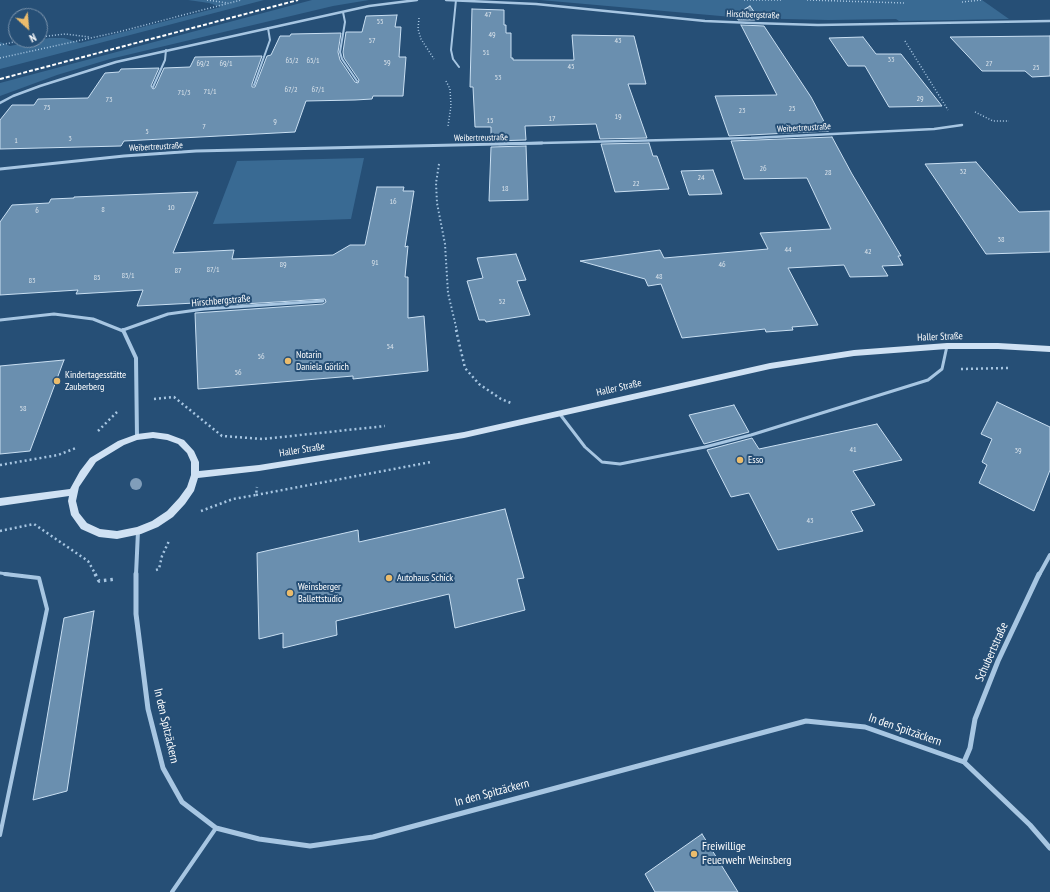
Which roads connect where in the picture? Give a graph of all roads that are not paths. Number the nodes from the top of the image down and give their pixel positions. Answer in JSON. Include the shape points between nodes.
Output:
{"nodes":[{"id":1,"x":417,"y":0,"type":"edge"},
{"id":2,"x":446,"y":0,"type":"edge"},
{"id":3,"x":456,"y":0,"type":"edge"},
{"id":4,"x":343,"y":12,"type":"junction"},
{"id":5,"x":1050,"y":21,"type":"edge"},
{"id":6,"x":268,"y":28,"type":"junction"},
{"id":7,"x":166,"y":50,"type":"junction"},
{"id":8,"x":459,"y":67,"type":"dead end"},
{"id":9,"x":357,"y":81,"type":"dead end"},
{"id":10,"x":254,"y":85,"type":"dead end"},
{"id":11,"x":154,"y":87,"type":"dead end"},
{"id":12,"x":0,"y":103,"type":"edge"},
{"id":13,"x":962,"y":125,"type":"dead end"},
{"id":14,"x":0,"y":169,"type":"edge"},
{"id":15,"x":323,"y":301,"type":"dead end"},
{"id":16,"x":0,"y":320,"type":"edge"},
{"id":17,"x":123,"y":330,"type":"junction"},
{"id":18,"x":947,"y":346,"type":"junction"},
{"id":19,"x":1050,"y":349,"type":"edge"},
{"id":20,"x":559,"y":413,"type":"junction"},
{"id":21,"x":137,"y":437,"type":"junction"},
{"id":22,"x":196,"y":475,"type":"junction"},
{"id":23,"x":74,"y":492,"type":"junction"},
{"id":24,"x":0,"y":502,"type":"edge"},
{"id":25,"x":138,"y":531,"type":"junction"},
{"id":26,"x":1050,"y":555,"type":"edge"},
{"id":27,"x":0,"y":573,"type":"edge"},
{"id":28,"x":964,"y":762,"type":"junction"},
{"id":29,"x":216,"y":828,"type":"junction"},
{"id":30,"x":0,"y":835,"type":"edge"},
{"id":31,"x":1050,"y":848,"type":"edge"},
{"id":32,"x":172,"y":892,"type":"edge"}],
"edges":[{"from":1,"to":4,"type":"street"},
{"from":2,"to":3,"type":"street","name":"Hirschbergstraße"},
{"from":3,"to":5,"type":"street","name":"Hirschbergstraße","via":[[595,9],[705,21],[818,25]]},
{"from":3,"to":8,"type":"lane","via":[[451,50],[453,59]]},
{"from":4,"to":6,"type":"street"},
{"from":4,"to":9,"type":"lane","via":[[345,22],[340,52]]},
{"from":6,"to":7,"type":"street"},
{"from":6,"to":10,"type":"lane","via":[[270,40]]},
{"from":7,"to":11,"type":"lane","via":[[164,64]]},
{"from":7,"to":12,"type":"street","via":[[86,72]]},
{"from":13,"to":14,"type":"street","name":"Weibertreustraße","via":[[934,129],[751,138],[196,152],[124,156]]},
{"from":15,"to":17,"type":"street","name":"Hirschbergstraße","via":[[168,314]]},
{"from":16,"to":17,"type":"street","via":[[54,314],[93,319]]},
{"from":17,"to":21,"type":"street","via":[[136,358]]},
{"from":18,"to":19,"type":"street","name":"Haller Straße"},
{"from":18,"to":20,"type":"street","name":"Haller Straße","via":[[854,353],[770,366]]},
{"from":18,"to":20,"type":"lane","via":[[942,369],[928,380],[751,435],[620,464],[602,462],[585,447]]},
{"from":20,"to":22,"type":"street","name":"Haller Straße","via":[[464,436],[259,468]]},
{"from":21,"to":22,"type":"street","via":[[168,437],[181,442],[193,456]]},
{"from":21,"to":23,"type":"street","via":[[116,445],[93,460],[83,472]]},
{"from":22,"to":25,"type":"street","via":[[191,488],[170,514]]},
{"from":23,"to":24,"type":"street"},
{"from":23,"to":25,"type":"street","via":[[72,501],[75,515],[84,526],[99,533],[117,535]]},
{"from":25,"to":29,"type":"street","name":"In den Spitzäckern","via":[[136,614],[148,709],[163,768],[182,802]]},
{"from":26,"to":28,"type":"street","name":"Schubertstraße","via":[[998,661],[975,719],[970,748]]},
{"from":27,"to":30,"type":"lane","via":[[39,578],[47,609]]},
{"from":28,"to":29,"type":"street","name":"In den Spitzäckern","via":[[865,727],[806,721],[373,837],[310,846],[259,839]]},
{"from":28,"to":31,"type":"street","name":"In den Spitzäckern","via":[[1030,825]]},
{"from":29,"to":32,"type":"lane"}]}
